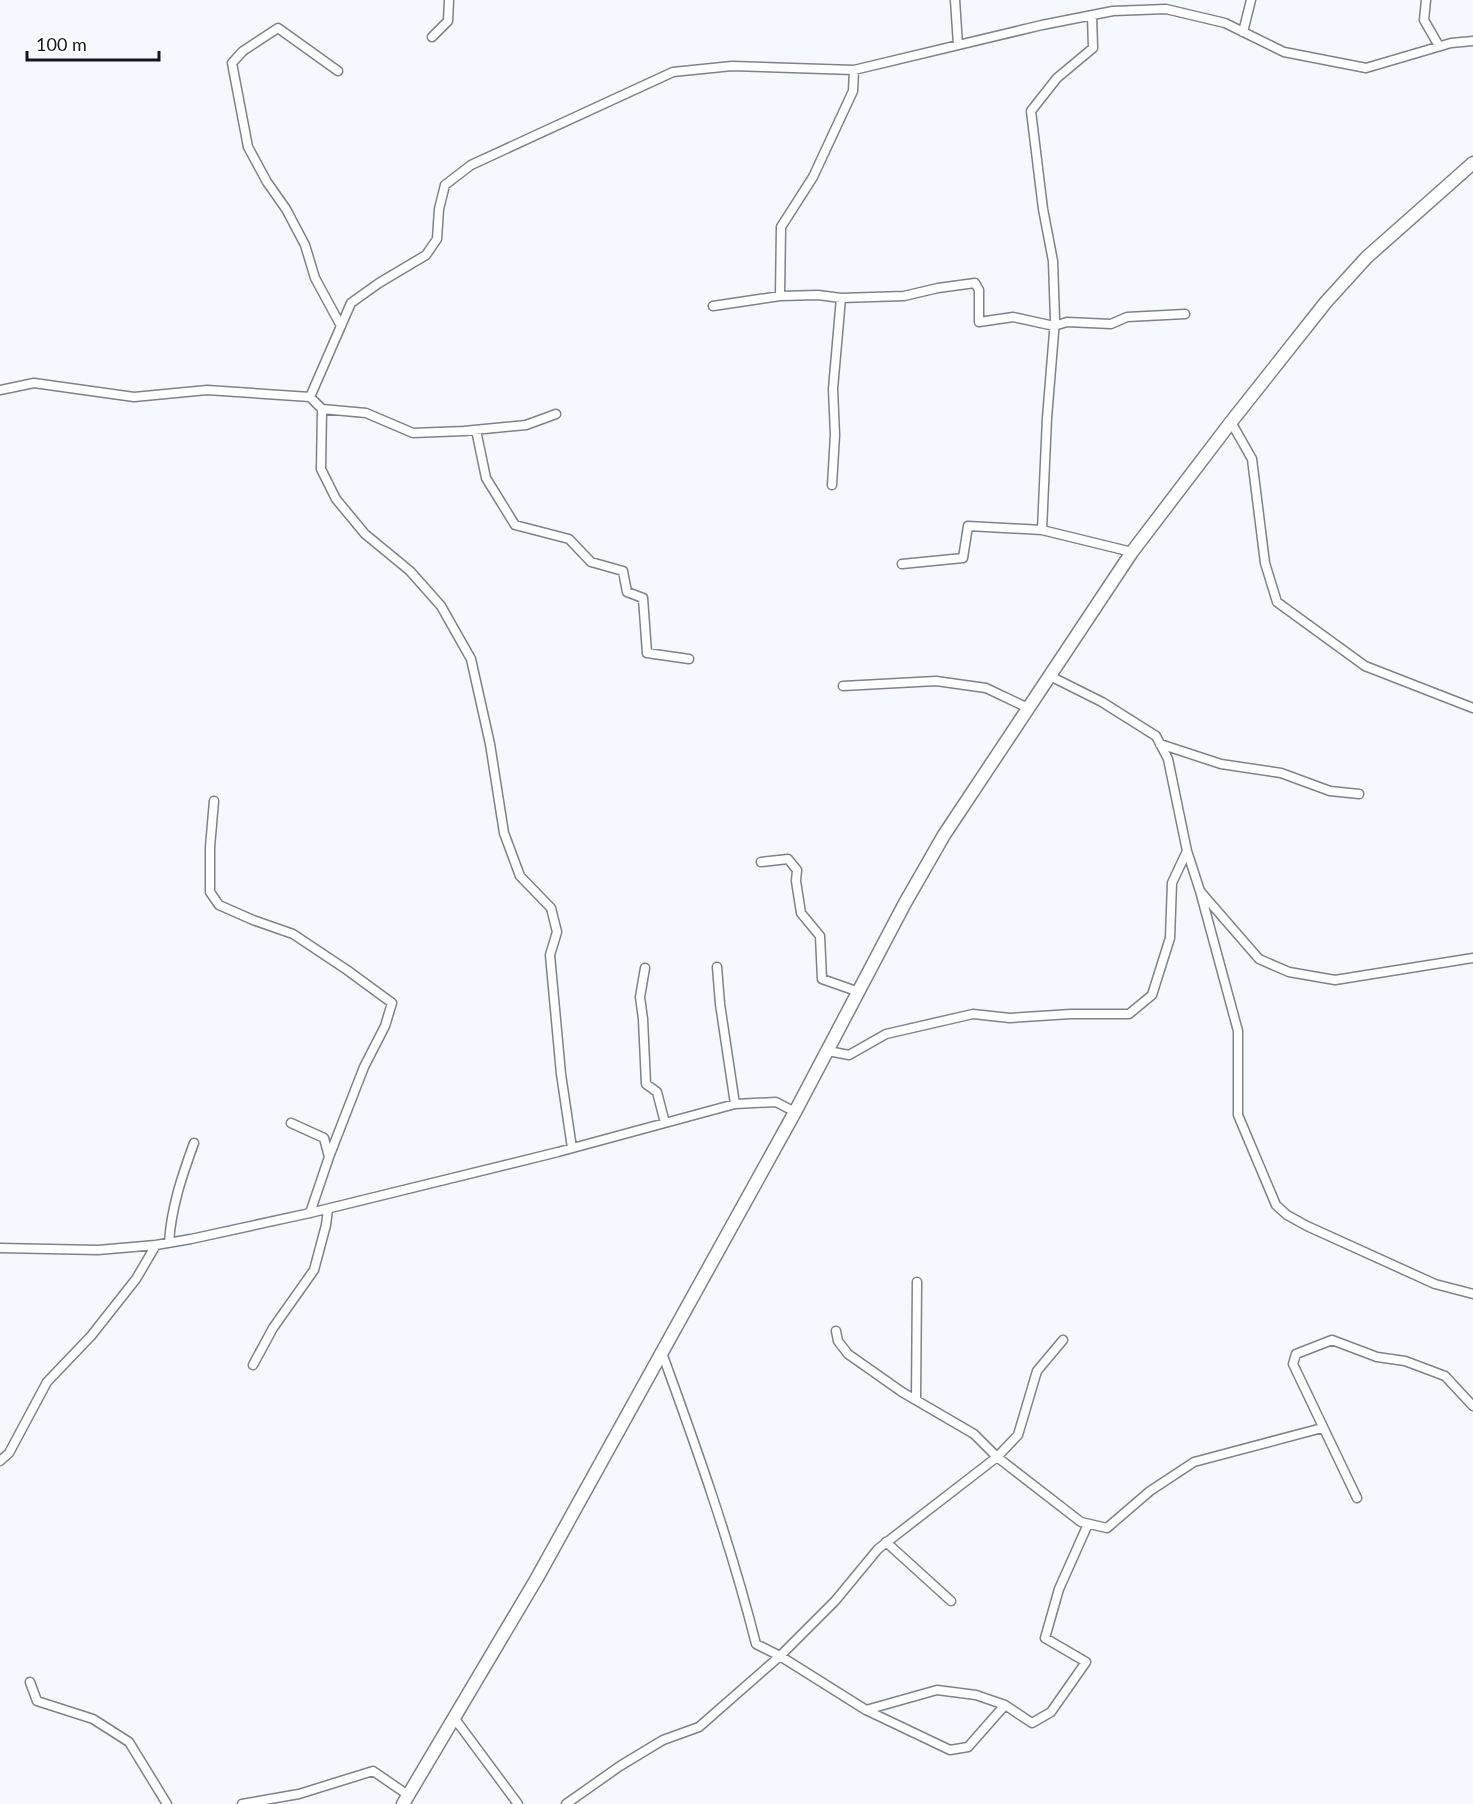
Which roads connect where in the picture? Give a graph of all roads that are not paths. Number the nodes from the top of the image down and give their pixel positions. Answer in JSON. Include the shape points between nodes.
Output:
{"nodes":[{"id":1,"x":449,"y":0,"type":"edge"},
{"id":2,"x":955,"y":0,"type":"edge"},
{"id":3,"x":1251,"y":0,"type":"edge"},
{"id":4,"x":1426,"y":0,"type":"edge"},
{"id":5,"x":1092,"y":16,"type":"junction"},
{"id":6,"x":1243,"y":32,"type":"junction"},
{"id":7,"x":432,"y":37,"type":"dead end"},
{"id":8,"x":1473,"y":41,"type":"edge"},
{"id":9,"x":958,"y":45,"type":"junction"},
{"id":10,"x":1439,"y":46,"type":"junction"},
{"id":11,"x":854,"y":70,"type":"junction"},
{"id":12,"x":338,"y":71,"type":"dead end"},
{"id":13,"x":1473,"y":164,"type":"edge"},
{"id":14,"x":780,"y":296,"type":"junction"},
{"id":15,"x":841,"y":298,"type":"junction"},
{"id":16,"x":713,"y":306,"type":"dead end"},
{"id":17,"x":1185,"y":314,"type":"dead end"},
{"id":18,"x":341,"y":326,"type":"junction"},
{"id":19,"x":1054,"y":326,"type":"junction"},
{"id":20,"x":0,"y":390,"type":"edge"},
{"id":21,"x":310,"y":398,"type":"junction"},
{"id":22,"x":322,"y":409,"type":"junction"},
{"id":23,"x":556,"y":414,"type":"dead end"},
{"id":24,"x":1231,"y":422,"type":"junction"},
{"id":25,"x":476,"y":430,"type":"junction"},
{"id":26,"x":832,"y":485,"type":"dead end"},
{"id":27,"x":1041,"y":530,"type":"junction"},
{"id":28,"x":1132,"y":552,"type":"junction"},
{"id":29,"x":902,"y":564,"type":"dead end"},
{"id":30,"x":689,"y":659,"type":"dead end"},
{"id":31,"x":1050,"y":676,"type":"junction"},
{"id":32,"x":843,"y":686,"type":"dead end"},
{"id":33,"x":1028,"y":708,"type":"junction"},
{"id":34,"x":1473,"y":708,"type":"edge"},
{"id":35,"x":1160,"y":744,"type":"junction"},
{"id":36,"x":1359,"y":794,"type":"dead end"},
{"id":37,"x":214,"y":801,"type":"dead end"},
{"id":38,"x":1187,"y":851,"type":"junction"},
{"id":39,"x":761,"y":862,"type":"dead end"},
{"id":40,"x":1200,"y":891,"type":"junction"},
{"id":41,"x":1473,"y":958,"type":"edge"},
{"id":42,"x":717,"y":967,"type":"dead end"},
{"id":43,"x":645,"y":968,"type":"dead end"},
{"id":44,"x":858,"y":992,"type":"junction"},
{"id":45,"x":828,"y":1051,"type":"junction"},
{"id":46,"x":735,"y":1104,"type":"junction"},
{"id":47,"x":795,"y":1112,"type":"junction"},
{"id":48,"x":291,"y":1123,"type":"dead end"},
{"id":49,"x":665,"y":1123,"type":"junction"},
{"id":50,"x":194,"y":1143,"type":"dead end"},
{"id":51,"x":572,"y":1148,"type":"junction"},
{"id":52,"x":329,"y":1157,"type":"junction"},
{"id":53,"x":328,"y":1209,"type":"junction"},
{"id":54,"x":310,"y":1213,"type":"junction"},
{"id":55,"x":169,"y":1243,"type":"junction"},
{"id":56,"x":156,"y":1245,"type":"junction"},
{"id":57,"x":0,"y":1248,"type":"edge"},
{"id":58,"x":917,"y":1282,"type":"dead end"},
{"id":59,"x":1473,"y":1294,"type":"edge"},
{"id":60,"x":836,"y":1331,"type":"dead end"},
{"id":61,"x":1064,"y":1340,"type":"dead end"},
{"id":62,"x":662,"y":1353,"type":"junction"},
{"id":63,"x":253,"y":1365,"type":"dead end"},
{"id":64,"x":916,"y":1400,"type":"junction"},
{"id":65,"x":1473,"y":1406,"type":"edge"},
{"id":66,"x":1322,"y":1428,"type":"junction"},
{"id":67,"x":997,"y":1456,"type":"junction"},
{"id":68,"x":0,"y":1461,"type":"edge"},
{"id":69,"x":1357,"y":1498,"type":"dead end"},
{"id":70,"x":1088,"y":1524,"type":"junction"},
{"id":71,"x":886,"y":1542,"type":"junction"},
{"id":72,"x":951,"y":1601,"type":"dead end"},
{"id":73,"x":780,"y":1656,"type":"junction"},
{"id":74,"x":30,"y":1682,"type":"dead end"},
{"id":75,"x":1005,"y":1705,"type":"junction"},
{"id":76,"x":866,"y":1710,"type":"junction"},
{"id":77,"x":455,"y":1719,"type":"junction"},
{"id":78,"x":406,"y":1800,"type":"edge"},
{"id":79,"x":166,"y":1804,"type":"edge"},
{"id":80,"x":242,"y":1804,"type":"edge"},
{"id":81,"x":518,"y":1804,"type":"edge"},
{"id":82,"x":566,"y":1804,"type":"edge"}],
"edges":[{"from":1,"to":7,"type":"street","via":[[448,21]]},
{"from":2,"to":9,"type":"street"},
{"from":3,"to":6,"type":"street"},
{"from":4,"to":10,"type":"street","via":[[1424,20]]},
{"from":5,"to":6,"type":"street","via":[[1166,9],[1225,23]]},
{"from":5,"to":9,"type":"street"},
{"from":5,"to":19,"type":"street","via":[[1093,48],[1058,78],[1031,111],[1053,261]]},
{"from":6,"to":10,"type":"street","via":[[1284,52],[1366,68]]},
{"from":8,"to":10,"type":"street"},
{"from":9,"to":11,"type":"street"},
{"from":11,"to":14,"type":"street","via":[[853,91],[823,156],[781,227]]},
{"from":11,"to":18,"type":"street","via":[[732,66],[673,72],[471,165],[445,186],[437,239],[426,255],[351,303]]},
{"from":12,"to":18,"type":"street","via":[[278,28],[232,63],[248,147],[305,245],[315,278]]},
{"from":13,"to":24,"type":"main road","via":[[1360,264]]},
{"from":14,"to":15,"type":"street"},
{"from":14,"to":16,"type":"street"},
{"from":15,"to":19,"type":"street","via":[[904,296],[975,283],[979,290],[978,322],[1014,317]]},
{"from":15,"to":26,"type":"street","via":[[833,389]]},
{"from":17,"to":19,"type":"street","via":[[1127,317],[1112,324],[1067,322]]},
{"from":18,"to":21,"type":"street"},
{"from":19,"to":27,"type":"street"},
{"from":20,"to":21,"type":"street","via":[[34,383],[134,397],[207,390]]},
{"from":21,"to":22,"type":"street"},
{"from":22,"to":25,"type":"street","via":[[366,414],[413,433]]},
{"from":22,"to":51,"type":"street","via":[[321,469],[336,499],[365,534],[410,570],[441,606],[471,659],[504,833],[520,876],[551,908],[557,932],[550,955]]},
{"from":23,"to":25,"type":"street","via":[[526,424]]},
{"from":24,"to":28,"type":"main road"},
{"from":24,"to":34,"type":"street","via":[[1252,459],[1265,563],[1277,602],[1365,666]]},
{"from":25,"to":30,"type":"street","via":[[486,478],[515,525],[569,539],[591,562],[622,570],[627,592],[643,598],[647,653]]},
{"from":27,"to":28,"type":"street"},
{"from":27,"to":29,"type":"street","via":[[968,526],[963,558]]},
{"from":28,"to":31,"type":"main road"},
{"from":31,"to":33,"type":"main road"},
{"from":31,"to":35,"type":"street","via":[[1102,702],[1156,736]]},
{"from":32,"to":33,"type":"street","via":[[936,681],[986,688]]},
{"from":33,"to":44,"type":"main road","via":[[944,835]]},
{"from":35,"to":36,"type":"street","via":[[1221,764],[1281,773],[1330,791]]},
{"from":35,"to":38,"type":"street","via":[[1168,759]]},
{"from":37,"to":52,"type":"street","via":[[210,892],[219,905],[293,934],[392,1003]]},
{"from":38,"to":40,"type":"street"},
{"from":38,"to":45,"type":"street","via":[[1172,883],[1170,938],[1152,995],[1129,1014],[1010,1018],[973,1014],[886,1034],[849,1055]]},
{"from":39,"to":44,"type":"street","via":[[788,859],[796,870],[801,913],[820,936],[822,979]]},
{"from":40,"to":41,"type":"street","via":[[1259,959],[1289,972],[1335,980]]},
{"from":40,"to":59,"type":"street","via":[[1238,1031],[1238,1114],[1276,1205],[1306,1226],[1381,1260],[1435,1284]]},
{"from":42,"to":46,"type":"street"},
{"from":43,"to":49,"type":"street","via":[[640,997],[646,1084],[657,1092]]},
{"from":44,"to":45,"type":"main road"},
{"from":45,"to":47,"type":"main road"},
{"from":46,"to":47,"type":"street","via":[[776,1101]]},
{"from":46,"to":49,"type":"street"},
{"from":47,"to":62,"type":"main road"},
{"from":48,"to":52,"type":"street","via":[[324,1138]]},
{"from":49,"to":51,"type":"street"},
{"from":50,"to":55,"type":"street","via":[[177,1193]]},
{"from":51,"to":53,"type":"street"},
{"from":52,"to":54,"type":"street"},
{"from":53,"to":54,"type":"street"},
{"from":53,"to":63,"type":"street","via":[[314,1270],[273,1328]]},
{"from":54,"to":55,"type":"street"},
{"from":55,"to":56,"type":"street"},
{"from":56,"to":57,"type":"street","via":[[98,1250]]},
{"from":56,"to":68,"type":"street","via":[[136,1280],[47,1382],[9,1453]]},
{"from":58,"to":64,"type":"street"},
{"from":60,"to":64,"type":"street","via":[[848,1354]]},
{"from":61,"to":67,"type":"street","via":[[1037,1371],[1018,1435]]},
{"from":62,"to":73,"type":"street","via":[[720,1514],[756,1644]]},
{"from":62,"to":77,"type":"main road"},
{"from":64,"to":67,"type":"street","via":[[974,1434]]},
{"from":65,"to":66,"type":"street","via":[[1444,1376],[1332,1340],[1296,1354],[1293,1364]]},
{"from":66,"to":69,"type":"street"},
{"from":66,"to":70,"type":"street","via":[[1194,1462],[1150,1491],[1107,1528]]},
{"from":67,"to":70,"type":"street","via":[[1053,1502]]},
{"from":67,"to":71,"type":"street"},
{"from":70,"to":75,"type":"street","via":[[1059,1589],[1045,1638],[1086,1662],[1051,1712],[1032,1723]]},
{"from":71,"to":72,"type":"street"},
{"from":71,"to":73,"type":"street"},
{"from":73,"to":76,"type":"street"},
{"from":73,"to":82,"type":"street","via":[[699,1727],[663,1740]]},
{"from":74,"to":79,"type":"street","via":[[37,1701],[93,1719],[129,1742]]},
{"from":75,"to":76,"type":"street","via":[[976,1695],[937,1690]]},
{"from":75,"to":76,"type":"street","via":[[968,1747],[950,1750]]},
{"from":77,"to":78,"type":"main road"},
{"from":77,"to":81,"type":"street"},
{"from":78,"to":80,"type":"street","via":[[373,1771],[298,1794]]}]}
